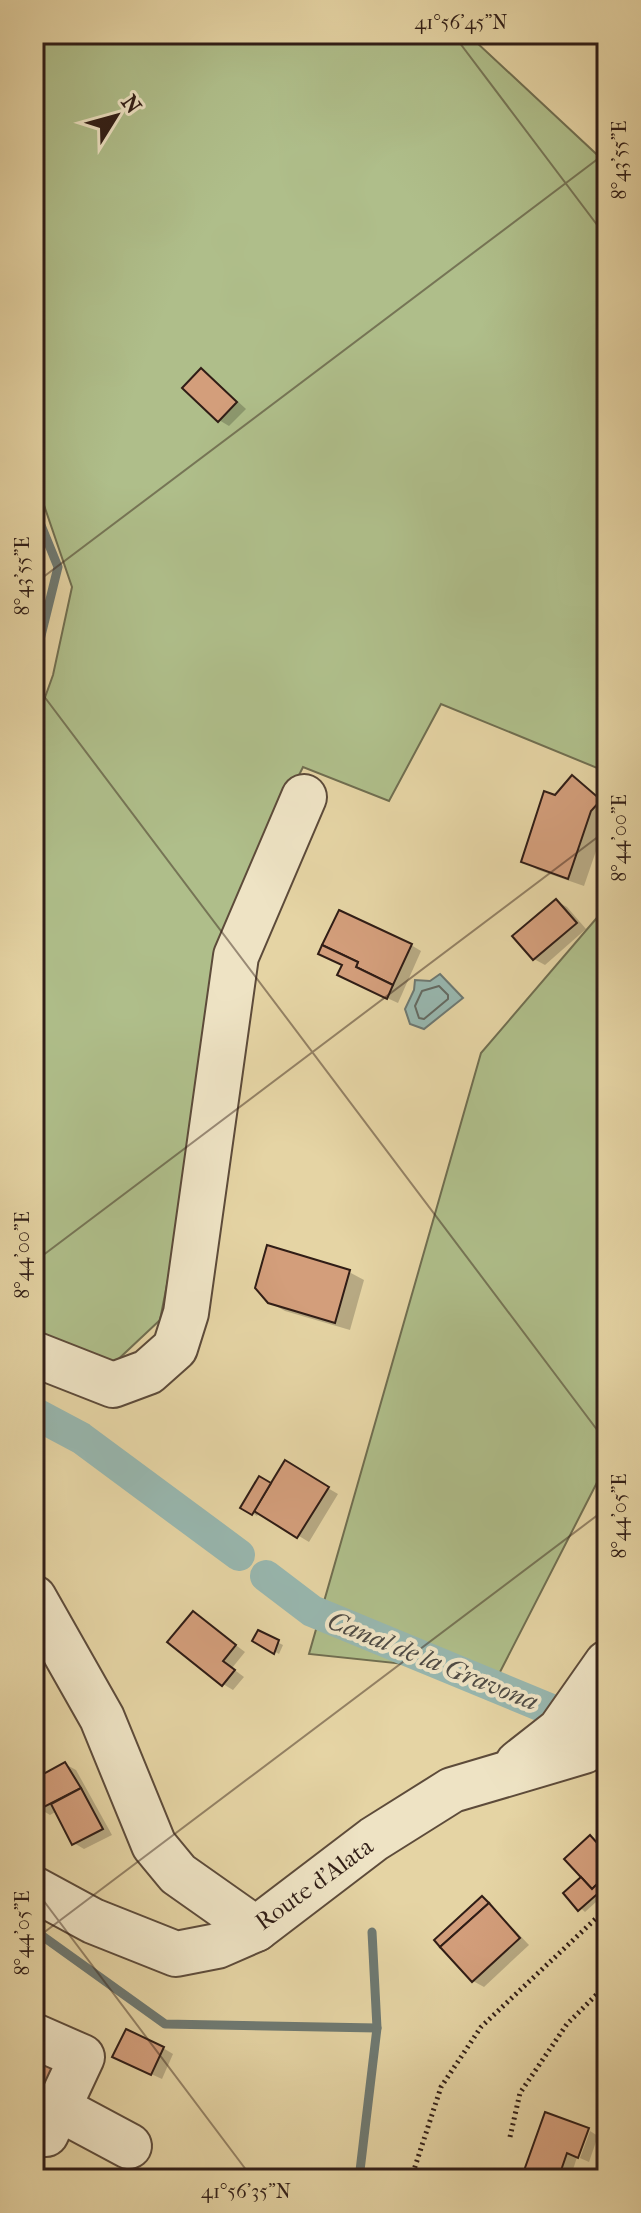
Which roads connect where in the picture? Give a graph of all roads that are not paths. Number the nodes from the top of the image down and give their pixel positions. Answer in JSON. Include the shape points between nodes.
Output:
{"nodes":[{"id":1,"x":304,"y":797,"type":"dead end"},
{"id":2,"x":34,"y":1354,"type":"edge"},
{"id":3,"x":34,"y":1598,"type":"edge"},
{"id":4,"x":607,"y":1663,"type":"edge"},
{"id":5,"x":607,"y":1734,"type":"edge"},
{"id":6,"x":501,"y":1777,"type":"junction"},
{"id":7,"x":34,"y":1889,"type":"edge"},
{"id":8,"x":256,"y":1929,"type":"junction"},
{"id":9,"x":34,"y":2036,"type":"edge"},
{"id":10,"x":46,"y":2118,"type":"edge"},
{"id":11,"x":129,"y":2146,"type":"dead end"}],
"edges":[{"from":1,"to":2,"type":"street","via":[[236,956],[186,1313],[175,1348],[148,1372],[113,1385]]},
{"from":3,"to":8,"type":"street","via":[[102,1718],[154,1845],[178,1874]]},
{"from":4,"to":6,"type":"street","via":[[560,1730]]},
{"from":5,"to":6,"type":"street","name":"Route d'Alata","via":[[584,1751]]},
{"from":6,"to":8,"type":"street","name":"Route d'Alata","via":[[452,1790],[374,1839]]},
{"from":7,"to":8,"type":"street","name":"Route d'Alata","via":[[93,1921],[176,1954],[217,1946]]},
{"from":9,"to":10,"type":"street","via":[[82,2057]]},
{"from":10,"to":11,"type":"street"}]}
